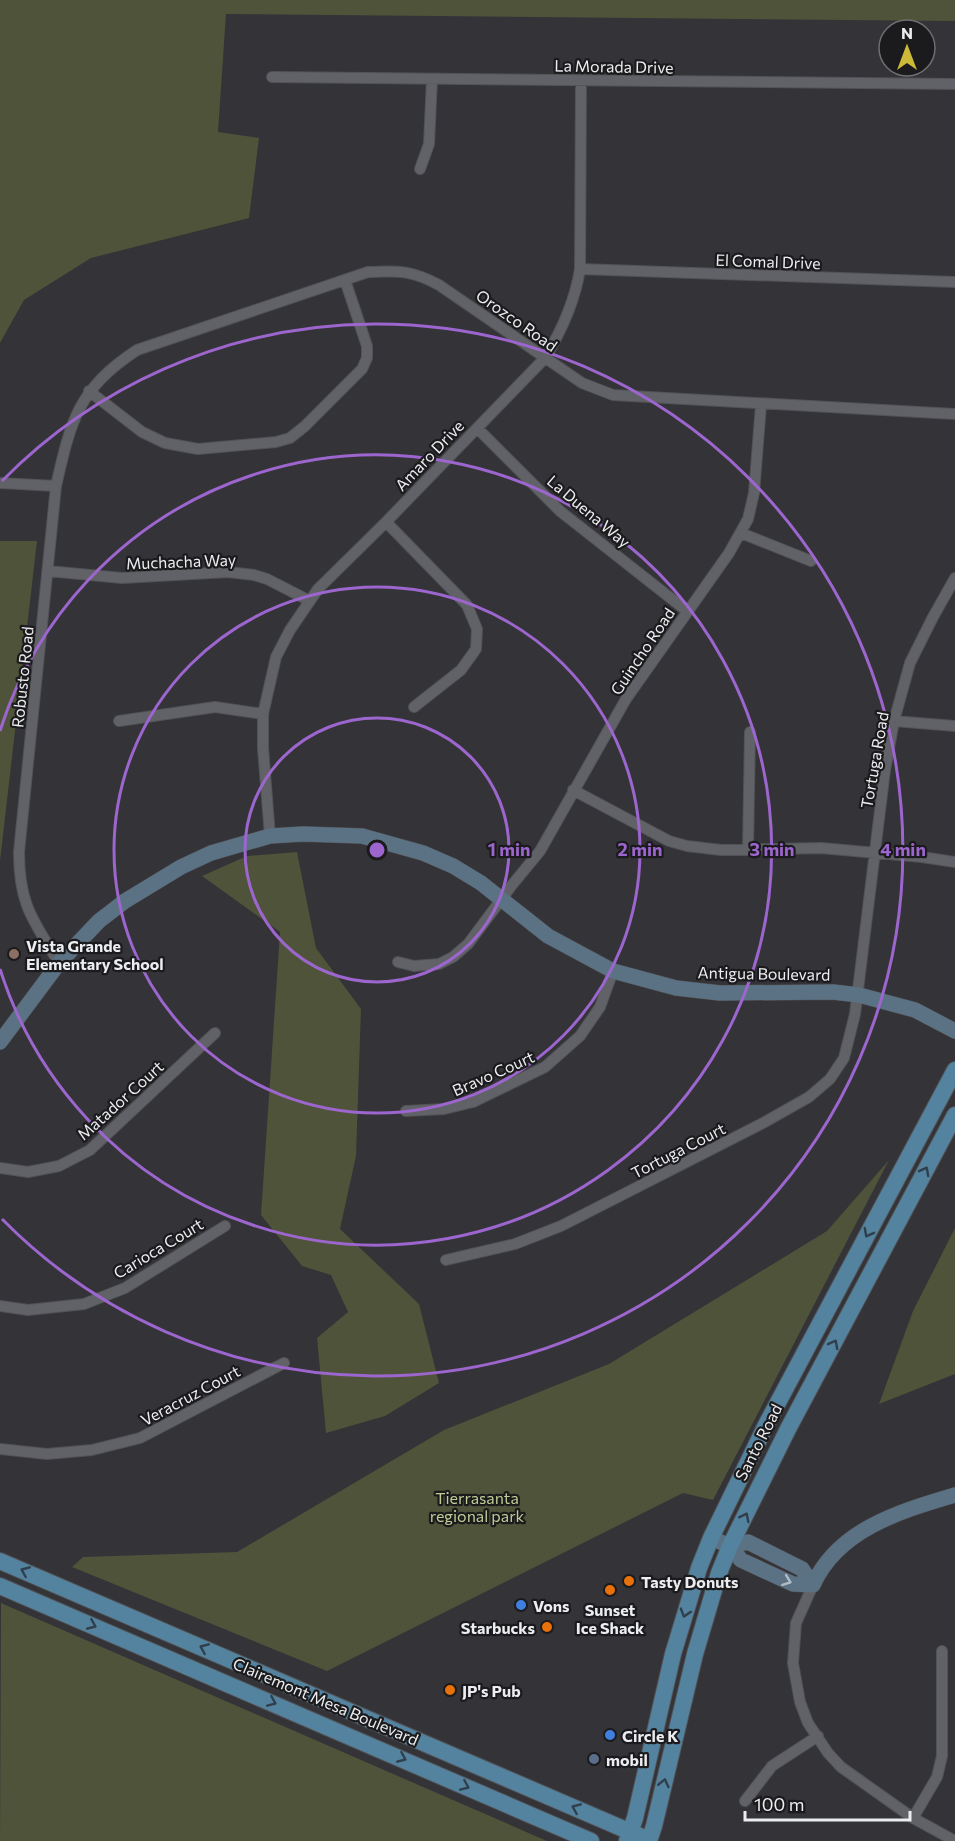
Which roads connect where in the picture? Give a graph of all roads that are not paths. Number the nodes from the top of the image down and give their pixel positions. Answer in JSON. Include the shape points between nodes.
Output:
{"nodes":[{"id":1,"x":272,"y":77,"type":"dead end"},
{"id":2,"x":432,"y":79,"type":"junction"},
{"id":3,"x":581,"y":81,"type":"junction"},
{"id":4,"x":955,"y":84,"type":"edge"},
{"id":5,"x":420,"y":169,"type":"dead end"},
{"id":6,"x":580,"y":269,"type":"junction"},
{"id":7,"x":345,"y":280,"type":"junction"},
{"id":8,"x":955,"y":282,"type":"edge"},
{"id":9,"x":545,"y":358,"type":"junction"},
{"id":10,"x":89,"y":391,"type":"junction"},
{"id":11,"x":761,"y":405,"type":"junction"},
{"id":12,"x":955,"y":414,"type":"edge"},
{"id":13,"x":477,"y":428,"type":"junction"},
{"id":14,"x":0,"y":483,"type":"edge"},
{"id":15,"x":56,"y":486,"type":"junction"},
{"id":16,"x":386,"y":522,"type":"junction"},
{"id":17,"x":741,"y":533,"type":"junction"},
{"id":18,"x":811,"y":561,"type":"dead end"},
{"id":19,"x":48,"y":571,"type":"junction"},
{"id":20,"x":955,"y":578,"type":"edge"},
{"id":21,"x":310,"y":601,"type":"junction"},
{"id":22,"x":687,"y":611,"type":"junction"},
{"id":23,"x":414,"y":707,"type":"dead end"},
{"id":24,"x":263,"y":714,"type":"junction"},
{"id":25,"x":119,"y":721,"type":"dead end"},
{"id":26,"x":894,"y":721,"type":"junction"},
{"id":27,"x":955,"y":726,"type":"edge"},
{"id":28,"x":750,"y":732,"type":"dead end"},
{"id":29,"x":573,"y":790,"type":"junction"},
{"id":30,"x":270,"y":837,"type":"junction"},
{"id":31,"x":748,"y":850,"type":"junction"},
{"id":32,"x":875,"y":852,"type":"junction"},
{"id":33,"x":955,"y":862,"type":"edge"},
{"id":34,"x":501,"y":898,"type":"junction"},
{"id":35,"x":398,"y":962,"type":"dead end"},
{"id":36,"x":59,"y":963,"type":"junction"},
{"id":37,"x":613,"y":971,"type":"junction"},
{"id":38,"x":859,"y":995,"type":"junction"},
{"id":39,"x":955,"y":1031,"type":"edge"},
{"id":40,"x":215,"y":1033,"type":"dead end"},
{"id":41,"x":0,"y":1042,"type":"edge"},
{"id":42,"x":955,"y":1070,"type":"edge"},
{"id":43,"x":406,"y":1112,"type":"dead end"},
{"id":44,"x":955,"y":1114,"type":"edge"},
{"id":45,"x":0,"y":1168,"type":"edge"},
{"id":46,"x":225,"y":1226,"type":"dead end"},
{"id":47,"x":446,"y":1260,"type":"dead end"},
{"id":48,"x":0,"y":1306,"type":"edge"},
{"id":49,"x":284,"y":1363,"type":"dead end"},
{"id":50,"x":0,"y":1449,"type":"edge"},
{"id":51,"x":955,"y":1495,"type":"edge"},
{"id":52,"x":711,"y":1538,"type":"junction"},
{"id":53,"x":730,"y":1546,"type":"junction"},
{"id":54,"x":0,"y":1561,"type":"edge"},
{"id":55,"x":813,"y":1585,"type":"junction"},
{"id":56,"x":0,"y":1586,"type":"edge"},
{"id":57,"x":942,"y":1651,"type":"dead end"},
{"id":58,"x":818,"y":1736,"type":"junction"},
{"id":59,"x":745,"y":1801,"type":"dead end"},
{"id":60,"x":913,"y":1818,"type":"junction"},
{"id":61,"x":629,"y":1836,"type":"edge"},
{"id":62,"x":591,"y":1841,"type":"edge"},
{"id":63,"x":650,"y":1841,"type":"edge"},
{"id":64,"x":955,"y":1841,"type":"edge"}],
"edges":[{"from":1,"to":2,"type":"street","name":"La Morada Drive"},
{"from":2,"to":3,"type":"street","name":"La Morada Drive"},
{"from":2,"to":5,"type":"street","via":[[429,144]]},
{"from":3,"to":4,"type":"street","name":"La Morada Drive"},
{"from":3,"to":6,"type":"street","name":"Amaro Drive"},
{"from":6,"to":8,"type":"street","name":"El Comal Drive"},
{"from":6,"to":9,"type":"street","name":"Amaro Drive","via":[[561,330]]},
{"from":7,"to":9,"type":"street","name":"Orozco Road","via":[[369,272],[401,270],[422,275]]},
{"from":7,"to":10,"type":"street","name":"Orozco Road","via":[[137,350],[114,365]]},
{"from":7,"to":10,"type":"street","via":[[367,346],[367,358],[362,369],[290,438],[198,450],[165,443],[142,432]]},
{"from":9,"to":11,"type":"street","name":"Orozco Road","via":[[582,383],[613,395]]},
{"from":9,"to":13,"type":"street","name":"Amaro Drive"},
{"from":10,"to":15,"type":"street","name":"Robusto Road","via":[[65,445]]},
{"from":11,"to":12,"type":"street","name":"Orozco Road"},
{"from":11,"to":17,"type":"street","name":"Guincho Road","via":[[754,493]]},
{"from":13,"to":16,"type":"street","name":"Amaro Drive"},
{"from":13,"to":22,"type":"street","name":"La Duena Way","via":[[560,511]]},
{"from":14,"to":15,"type":"street"},
{"from":15,"to":19,"type":"street","name":"Robusto Road"},
{"from":16,"to":21,"type":"street","name":"Amaro Drive"},
{"from":16,"to":23,"type":"street","via":[[467,605],[477,629],[476,649],[461,670]]},
{"from":17,"to":18,"type":"street"},
{"from":17,"to":22,"type":"street","name":"Guincho Road"},
{"from":19,"to":21,"type":"street","name":"Muchacha Way","via":[[122,578],[228,572],[255,575]]},
{"from":19,"to":36,"type":"street","name":"Robusto Road","via":[[19,874],[30,915]]},
{"from":20,"to":26,"type":"street","name":"Tortuga Road","via":[[910,663]]},
{"from":21,"to":24,"type":"street","name":"Amaro Drive","via":[[276,657]]},
{"from":22,"to":29,"type":"street","name":"Guincho Road","via":[[626,699]]},
{"from":24,"to":25,"type":"street","via":[[215,707]]},
{"from":24,"to":30,"type":"street","name":"Amaro Drive"},
{"from":26,"to":27,"type":"street"},
{"from":26,"to":32,"type":"street","name":"Tortuga Road"},
{"from":28,"to":31,"type":"street"},
{"from":29,"to":31,"type":"street","via":[[669,841],[721,850]]},
{"from":29,"to":34,"type":"street","name":"Guincho Road","via":[[540,851]]},
{"from":30,"to":34,"type":"street","name":"Antigua Boulevard","via":[[303,834],[372,839],[453,866]]},
{"from":30,"to":36,"type":"street","name":"Antigua Boulevard","via":[[211,853],[181,867],[99,921]]},
{"from":31,"to":32,"type":"street","via":[[821,848]]},
{"from":32,"to":33,"type":"street"},
{"from":32,"to":38,"type":"street","name":"Tortuga Road"},
{"from":34,"to":35,"type":"street","name":"Guincho Road","via":[[468,944],[453,957],[439,964],[414,966]]},
{"from":34,"to":37,"type":"street","name":"Antigua Boulevard","via":[[548,936]]},
{"from":36,"to":41,"type":"street","name":"Antigua Boulevard"},
{"from":37,"to":38,"type":"street","name":"Antigua Boulevard","via":[[676,988],[720,993]]},
{"from":37,"to":43,"type":"street","name":"Bravo Court","via":[[600,1007],[580,1036],[545,1067],[473,1102]]},
{"from":38,"to":39,"type":"street","name":"Antigua Boulevard","via":[[915,1010]]},
{"from":38,"to":47,"type":"street","name":"Tortuga Court","via":[[844,1058],[830,1079],[809,1097],[561,1226],[515,1244]]},
{"from":40,"to":45,"type":"street","name":"Matador Court","via":[[90,1150],[59,1166],[28,1172]]},
{"from":42,"to":52,"type":"main road","name":"Santo Road","one_way":true,"via":[[766,1425]]},
{"from":53,"to":44,"type":"main road","name":"Santo Road","one_way":true},
{"from":46,"to":48,"type":"street","name":"Carioca Court","via":[[125,1288],[84,1304],[28,1310]]},
{"from":49,"to":50,"type":"street","name":"Veracruz Court","via":[[141,1438],[92,1450],[46,1454]]},
{"from":51,"to":55,"type":"street","via":[[890,1516],[846,1541]]},
{"from":52,"to":53,"type":"street"},
{"from":52,"to":61,"type":"main road","name":"Santo Road","one_way":true,"via":[[673,1654]]},
{"from":53,"to":55,"type":"street","via":[[741,1560],[794,1584]]},
{"from":63,"to":53,"type":"main road","name":"Santo Road","one_way":true,"via":[[695,1654]]},
{"from":61,"to":54,"type":"main road","name":"Clairemont Mesa Boulevard","one_way":true},
{"from":55,"to":58,"type":"street","via":[[796,1623],[793,1663],[800,1702]]},
{"from":56,"to":62,"type":"main road","name":"Clairemont Mesa Boulevard","one_way":true},
{"from":57,"to":60,"type":"street","via":[[942,1756],[937,1778]]},
{"from":58,"to":59,"type":"street","via":[[772,1766]]},
{"from":58,"to":60,"type":"street","via":[[841,1767]]},
{"from":60,"to":64,"type":"street"},
{"from":61,"to":63,"type":"main road","name":"Clairemont Mesa Boulevard"}]}
